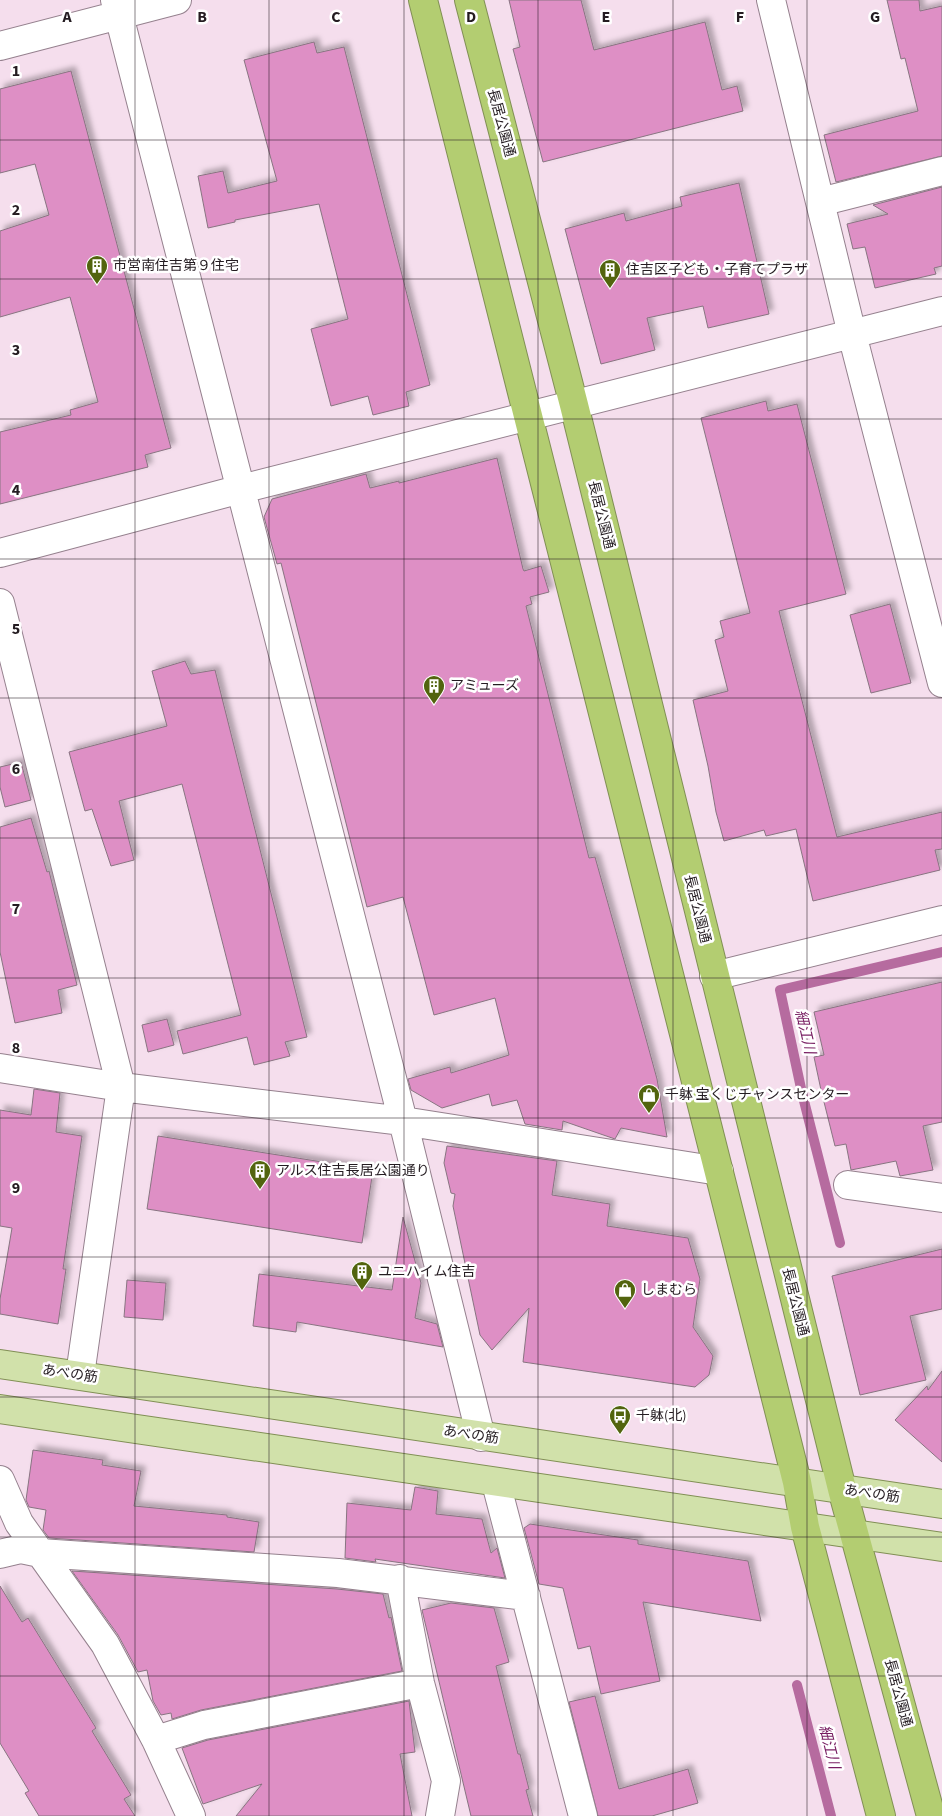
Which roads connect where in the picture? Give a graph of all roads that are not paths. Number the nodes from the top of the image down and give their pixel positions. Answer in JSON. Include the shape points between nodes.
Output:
{"nodes":[{"id":1,"x":177,"y":0,"type":"edge"},
{"id":2,"x":423,"y":0,"type":"edge"},
{"id":3,"x":468,"y":0,"type":"edge"},
{"id":4,"x":771,"y":0,"type":"edge"},
{"id":5,"x":117,"y":8,"type":"edge"},
{"id":6,"x":0,"y":46,"type":"edge"},
{"id":7,"x":942,"y":171,"type":"edge"},
{"id":8,"x":820,"y":202,"type":"junction"},
{"id":9,"x":942,"y":311,"type":"edge"},
{"id":10,"x":852,"y":334,"type":"junction"},
{"id":11,"x":574,"y":405,"type":"junction"},
{"id":12,"x":529,"y":417,"type":"junction"},
{"id":13,"x":241,"y":489,"type":"junction"},
{"id":14,"x":0,"y":553,"type":"edge"},
{"id":15,"x":0,"y":603,"type":"edge"},
{"id":16,"x":942,"y":683,"type":"edge"},
{"id":17,"x":942,"y":920,"type":"edge"},
{"id":18,"x":714,"y":976,"type":"junction"},
{"id":19,"x":0,"y":1068,"type":"edge"},
{"id":20,"x":121,"y":1087,"type":"junction"},
{"id":21,"x":403,"y":1121,"type":"junction"},
{"id":22,"x":719,"y":1171,"type":"junction"},
{"id":23,"x":848,"y":1185,"type":"dead end"},
{"id":24,"x":942,"y":1198,"type":"edge"},
{"id":25,"x":0,"y":1364,"type":"edge"},
{"id":26,"x":80,"y":1375,"type":"junction"},
{"id":27,"x":0,"y":1409,"type":"edge"},
{"id":28,"x":481,"y":1436,"type":"junction"},
{"id":29,"x":0,"y":1480,"type":"edge"},
{"id":30,"x":797,"y":1482,"type":"junction"},
{"id":31,"x":496,"y":1483,"type":"junction"},
{"id":32,"x":842,"y":1489,"type":"junction"},
{"id":33,"x":942,"y":1504,"type":"edge"},
{"id":34,"x":805,"y":1527,"type":"junction"},
{"id":35,"x":856,"y":1534,"type":"junction"},
{"id":36,"x":942,"y":1547,"type":"edge"},
{"id":37,"x":40,"y":1553,"type":"junction"},
{"id":38,"x":0,"y":1554,"type":"edge"},
{"id":39,"x":400,"y":1579,"type":"junction"},
{"id":40,"x":526,"y":1596,"type":"junction"},
{"id":41,"x":420,"y":1683,"type":"junction"},
{"id":42,"x":156,"y":1740,"type":"junction"},
{"id":43,"x":191,"y":1816,"type":"edge"},
{"id":44,"x":440,"y":1816,"type":"edge"},
{"id":45,"x":583,"y":1816,"type":"edge"},
{"id":46,"x":881,"y":1816,"type":"edge"},
{"id":47,"x":931,"y":1816,"type":"edge"}],
"edges":[{"from":1,"to":5,"type":"street"},
{"from":2,"to":12,"type":"highway"},
{"from":3,"to":11,"type":"highway","name":"長居公園通"},
{"from":4,"to":8,"type":"street"},
{"from":5,"to":6,"type":"street"},
{"from":5,"to":13,"type":"street"},
{"from":7,"to":8,"type":"street"},
{"from":8,"to":10,"type":"street"},
{"from":9,"to":10,"type":"street"},
{"from":10,"to":11,"type":"street"},
{"from":10,"to":16,"type":"street"},
{"from":11,"to":12,"type":"street"},
{"from":11,"to":18,"type":"highway","name":"長居公園通"},
{"from":12,"to":13,"type":"street"},
{"from":12,"to":22,"type":"highway"},
{"from":13,"to":14,"type":"street"},
{"from":13,"to":21,"type":"street"},
{"from":15,"to":20,"type":"street"},
{"from":17,"to":18,"type":"street"},
{"from":18,"to":32,"type":"highway","name":"長居公園通"},
{"from":19,"to":20,"type":"street"},
{"from":20,"to":21,"type":"street"},
{"from":20,"to":26,"type":"street"},
{"from":21,"to":22,"type":"street"},
{"from":21,"to":28,"type":"street"},
{"from":22,"to":30,"type":"highway"},
{"from":23,"to":24,"type":"street"},
{"from":25,"to":26,"type":"main road","name":"あべの筋"},
{"from":26,"to":28,"type":"main road","name":"あべの筋"},
{"from":27,"to":31,"type":"main road"},
{"from":28,"to":30,"type":"main road","name":"あべの筋"},
{"from":29,"to":37,"type":"street","via":[[20,1523]]},
{"from":30,"to":32,"type":"main road","name":"あべの筋"},
{"from":30,"to":34,"type":"highway"},
{"from":31,"to":34,"type":"main road"},
{"from":31,"to":40,"type":"street"},
{"from":32,"to":33,"type":"main road","name":"あべの筋"},
{"from":32,"to":35,"type":"highway","name":"長居公園通"},
{"from":34,"to":35,"type":"main road"},
{"from":34,"to":46,"type":"highway"},
{"from":35,"to":36,"type":"main road"},
{"from":35,"to":47,"type":"highway","name":"長居公園通"},
{"from":37,"to":38,"type":"street","via":[[21,1549]]},
{"from":37,"to":39,"type":"street"},
{"from":37,"to":42,"type":"street","via":[[105,1644]]},
{"from":39,"to":40,"type":"street"},
{"from":39,"to":41,"type":"street"},
{"from":40,"to":45,"type":"street"},
{"from":41,"to":42,"type":"street","via":[[204,1725]]},
{"from":41,"to":44,"type":"street","via":[[446,1781]]},
{"from":42,"to":43,"type":"street"}]}
